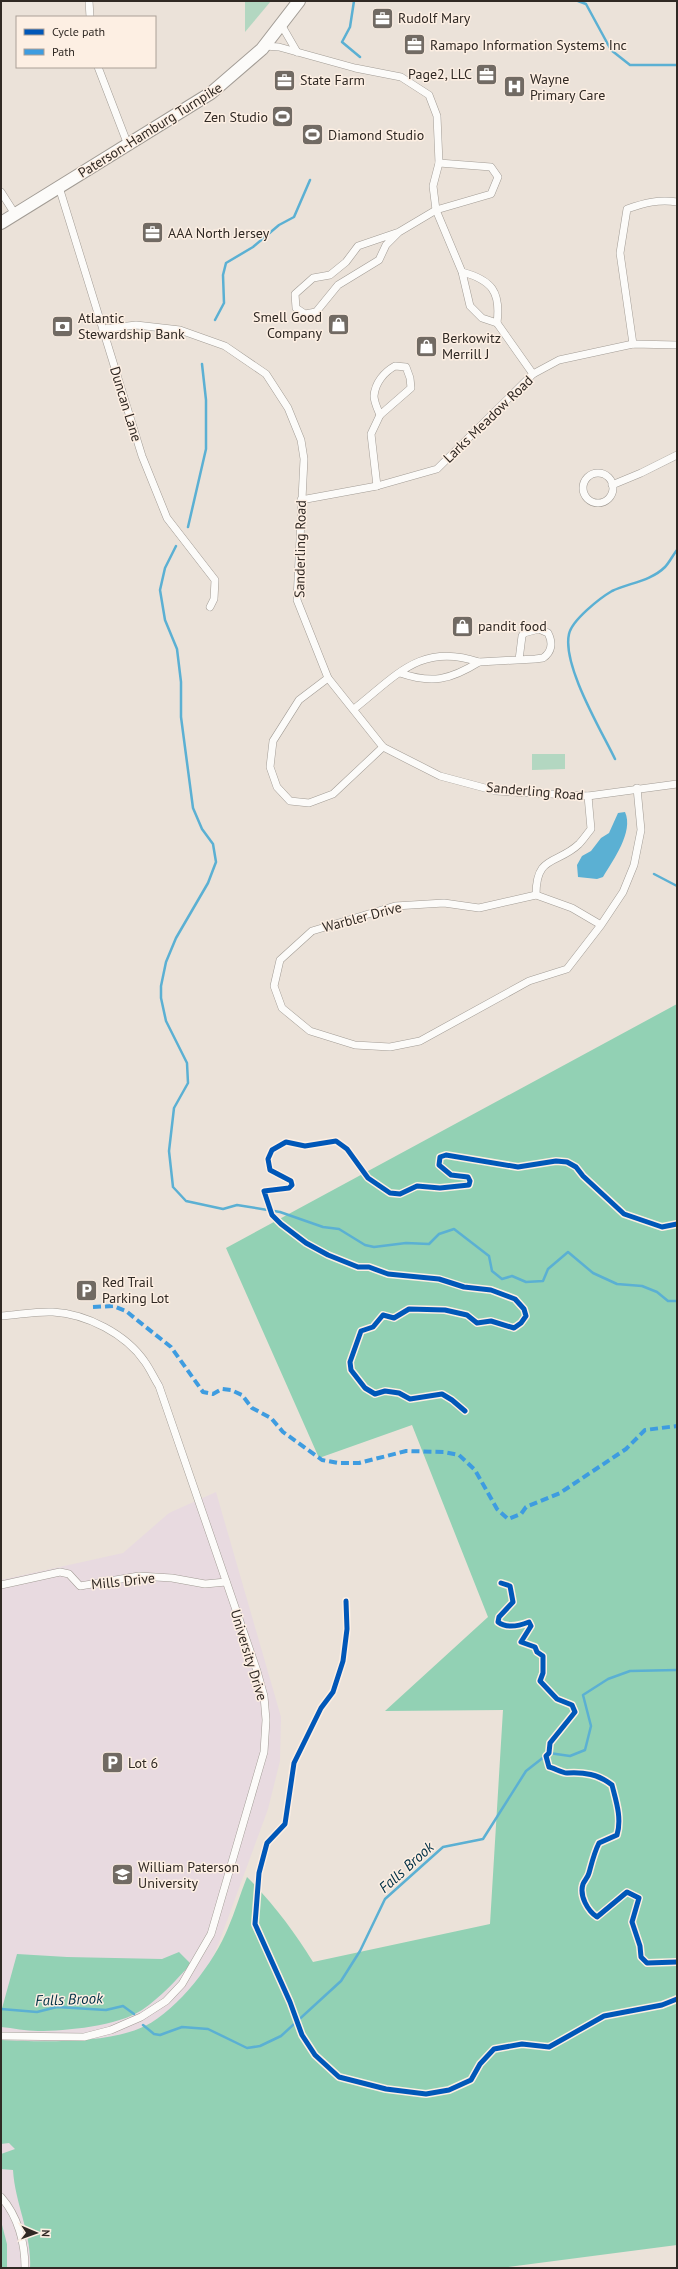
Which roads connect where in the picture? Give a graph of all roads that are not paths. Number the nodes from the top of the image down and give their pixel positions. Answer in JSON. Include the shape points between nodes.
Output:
{"nodes":[{"id":1,"x":89,"y":1,"type":"edge"},
{"id":2,"x":299,"y":1,"type":"edge"},
{"id":3,"x":90,"y":16,"type":"edge"},
{"id":4,"x":282,"y":26,"type":"junction"},
{"id":5,"x":265,"y":46,"type":"junction"},
{"id":6,"x":297,"y":52,"type":"junction"},
{"id":7,"x":98,"y":68,"type":"edge"},
{"id":8,"x":128,"y":145,"type":"junction"},
{"id":9,"x":439,"y":162,"type":"junction"},
{"id":10,"x":59,"y":187,"type":"junction"},
{"id":11,"x":1,"y":192,"type":"edge"},
{"id":12,"x":677,"y":202,"type":"edge"},
{"id":13,"x":436,"y":210,"type":"junction"},
{"id":14,"x":15,"y":214,"type":"junction"},
{"id":15,"x":1,"y":222,"type":"edge"},
{"id":16,"x":399,"y":232,"type":"junction"},
{"id":17,"x":338,"y":269,"type":"junction"},
{"id":18,"x":462,"y":272,"type":"junction"},
{"id":19,"x":346,"y":279,"type":"junction"},
{"id":20,"x":498,"y":323,"type":"junction"},
{"id":21,"x":103,"y":329,"type":"junction"},
{"id":22,"x":633,"y":344,"type":"junction"},
{"id":23,"x":677,"y":345,"type":"edge"},
{"id":24,"x":533,"y":374,"type":"junction"},
{"id":25,"x":380,"y":415,"type":"junction"},
{"id":26,"x":677,"y":455,"type":"edge"},
{"id":27,"x":612,"y":485,"type":"junction"},
{"id":28,"x":377,"y":486,"type":"junction"},
{"id":29,"x":300,"y":500,"type":"junction"},
{"id":30,"x":210,"y":607,"type":"dead end"},
{"id":31,"x":520,"y":660,"type":"junction"},
{"id":32,"x":479,"y":662,"type":"junction"},
{"id":33,"x":400,"y":673,"type":"junction"},
{"id":34,"x":328,"y":678,"type":"junction"},
{"id":35,"x":354,"y":709,"type":"junction"},
{"id":36,"x":383,"y":747,"type":"junction"},
{"id":37,"x":677,"y":784,"type":"edge"},
{"id":38,"x":637,"y":788,"type":"junction"},
{"id":39,"x":588,"y":796,"type":"junction"},
{"id":40,"x":536,"y":895,"type":"junction"},
{"id":41,"x":601,"y":925,"type":"junction"},
{"id":42,"x":1,"y":1316,"type":"edge"},
{"id":43,"x":226,"y":1582,"type":"junction"},
{"id":44,"x":1,"y":1585,"type":"edge"},
{"id":45,"x":1,"y":2036,"type":"edge"},
{"id":46,"x":1,"y":2197,"type":"edge"},
{"id":47,"x":24,"y":2268,"type":"edge"}],
"edges":[{"from":1,"to":3,"type":"street"},
{"from":2,"to":4,"type":"main road","name":"Paterson-Hamburg Turnpike"},
{"from":4,"to":5,"type":"main road","name":"Paterson-Hamburg Turnpike"},
{"from":4,"to":6,"type":"street"},
{"from":5,"to":6,"type":"street"},
{"from":5,"to":8,"type":"main road","name":"Paterson-Hamburg Turnpike","via":[[211,93]]},
{"from":6,"to":9,"type":"street","via":[[355,68],[401,77],[429,95],[438,116]]},
{"from":7,"to":8,"type":"street"},
{"from":8,"to":10,"type":"main road","name":"Paterson-Hamburg Turnpike"},
{"from":9,"to":13,"type":"street","via":[[433,186]]},
{"from":9,"to":13,"type":"street","via":[[491,167],[498,177],[491,194]]},
{"from":10,"to":14,"type":"main road","name":"Paterson-Hamburg Turnpike"},
{"from":10,"to":21,"type":"street","name":"Duncan Lane"},
{"from":11,"to":14,"type":"street"},
{"from":12,"to":22,"type":"street","via":[[645,203],[627,209],[620,253]]},
{"from":13,"to":16,"type":"street"},
{"from":13,"to":18,"type":"street"},
{"from":14,"to":15,"type":"main road","name":"Paterson-Hamburg Turnpike"},
{"from":16,"to":17,"type":"street","via":[[358,246]]},
{"from":16,"to":19,"type":"street","via":[[386,245],[379,260]]},
{"from":17,"to":19,"type":"street"},
{"from":17,"to":19,"type":"street","via":[[330,275],[313,278],[302,286],[295,294],[296,308],[305,314],[316,312]]},
{"from":18,"to":20,"type":"street","via":[[470,306],[482,318]]},
{"from":18,"to":20,"type":"street","via":[[479,277],[494,289],[500,306]]},
{"from":20,"to":24,"type":"street"},
{"from":21,"to":29,"type":"street","name":"Sanderling Road","via":[[136,325],[180,330],[225,346],[266,374],[288,408],[301,440],[304,458]]},
{"from":21,"to":30,"type":"street","name":"Duncan Lane","via":[[155,491],[168,518],[216,580],[214,599]]},
{"from":22,"to":23,"type":"street","name":"Larks Meadow Road"},
{"from":22,"to":24,"type":"street","name":"Larks Meadow Road","via":[[559,360]]},
{"from":24,"to":28,"type":"street","name":"Larks Meadow Road","via":[[437,469]]},
{"from":25,"to":25,"type":"street","via":[[411,388],[406,367],[395,366],[379,379],[374,397]]},
{"from":25,"to":28,"type":"street","via":[[371,434]]},
{"from":26,"to":27,"type":"street"},
{"from":27,"to":27,"type":"street","via":[[603,475],[594,474],[584,483],[584,492],[589,501],[599,503],[611,495]]},
{"from":28,"to":29,"type":"street","name":"Larks Meadow Road"},
{"from":29,"to":34,"type":"street","name":"Sanderling Road","via":[[297,600]]},
{"from":31,"to":31,"type":"street","via":[[543,658],[548,654],[551,642],[548,633],[539,629],[524,633]]},
{"from":31,"to":32,"type":"street"},
{"from":32,"to":33,"type":"street","via":[[464,657],[440,656],[426,658]]},
{"from":32,"to":33,"type":"street","via":[[445,679],[421,679]]},
{"from":33,"to":35,"type":"street"},
{"from":34,"to":35,"type":"street","name":"Sanderling Road"},
{"from":34,"to":36,"type":"street","via":[[299,700],[273,741],[270,767],[277,787],[290,801],[309,803],[333,794]]},
{"from":35,"to":36,"type":"street","name":"Sanderling Road"},
{"from":36,"to":39,"type":"street","name":"Sanderling Road","via":[[440,776],[496,791]]},
{"from":37,"to":38,"type":"street","name":"Sanderling Road"},
{"from":38,"to":39,"type":"street","name":"Sanderling Road"},
{"from":38,"to":41,"type":"street","name":"Warbler Drive","via":[[641,830],[634,865],[623,892]]},
{"from":39,"to":40,"type":"street","via":[[591,829],[578,845],[548,862],[536,878]]},
{"from":40,"to":41,"type":"street","via":[[572,908]]},
{"from":40,"to":41,"type":"street","name":"Warbler Drive","via":[[479,908],[444,903],[395,906],[312,930],[280,960],[274,986],[282,1008],[310,1031],[355,1045],[390,1047],[420,1041],[529,982],[567,969]]},
{"from":42,"to":43,"type":"street","name":"University Drive","via":[[53,1312],[83,1318],[106,1328],[128,1343],[144,1361],[159,1386]]},
{"from":43,"to":44,"type":"street","name":"Mills Drive","via":[[205,1584],[139,1576],[80,1586],[69,1574],[60,1572]]},
{"from":43,"to":45,"type":"street","name":"University Drive","via":[[264,1696],[266,1736],[264,1752],[211,1934],[182,1984],[166,2000],[141,2017],[111,2030],[84,2037]]},
{"from":46,"to":47,"type":"street","via":[[15,2218],[22,2241]]}]}
